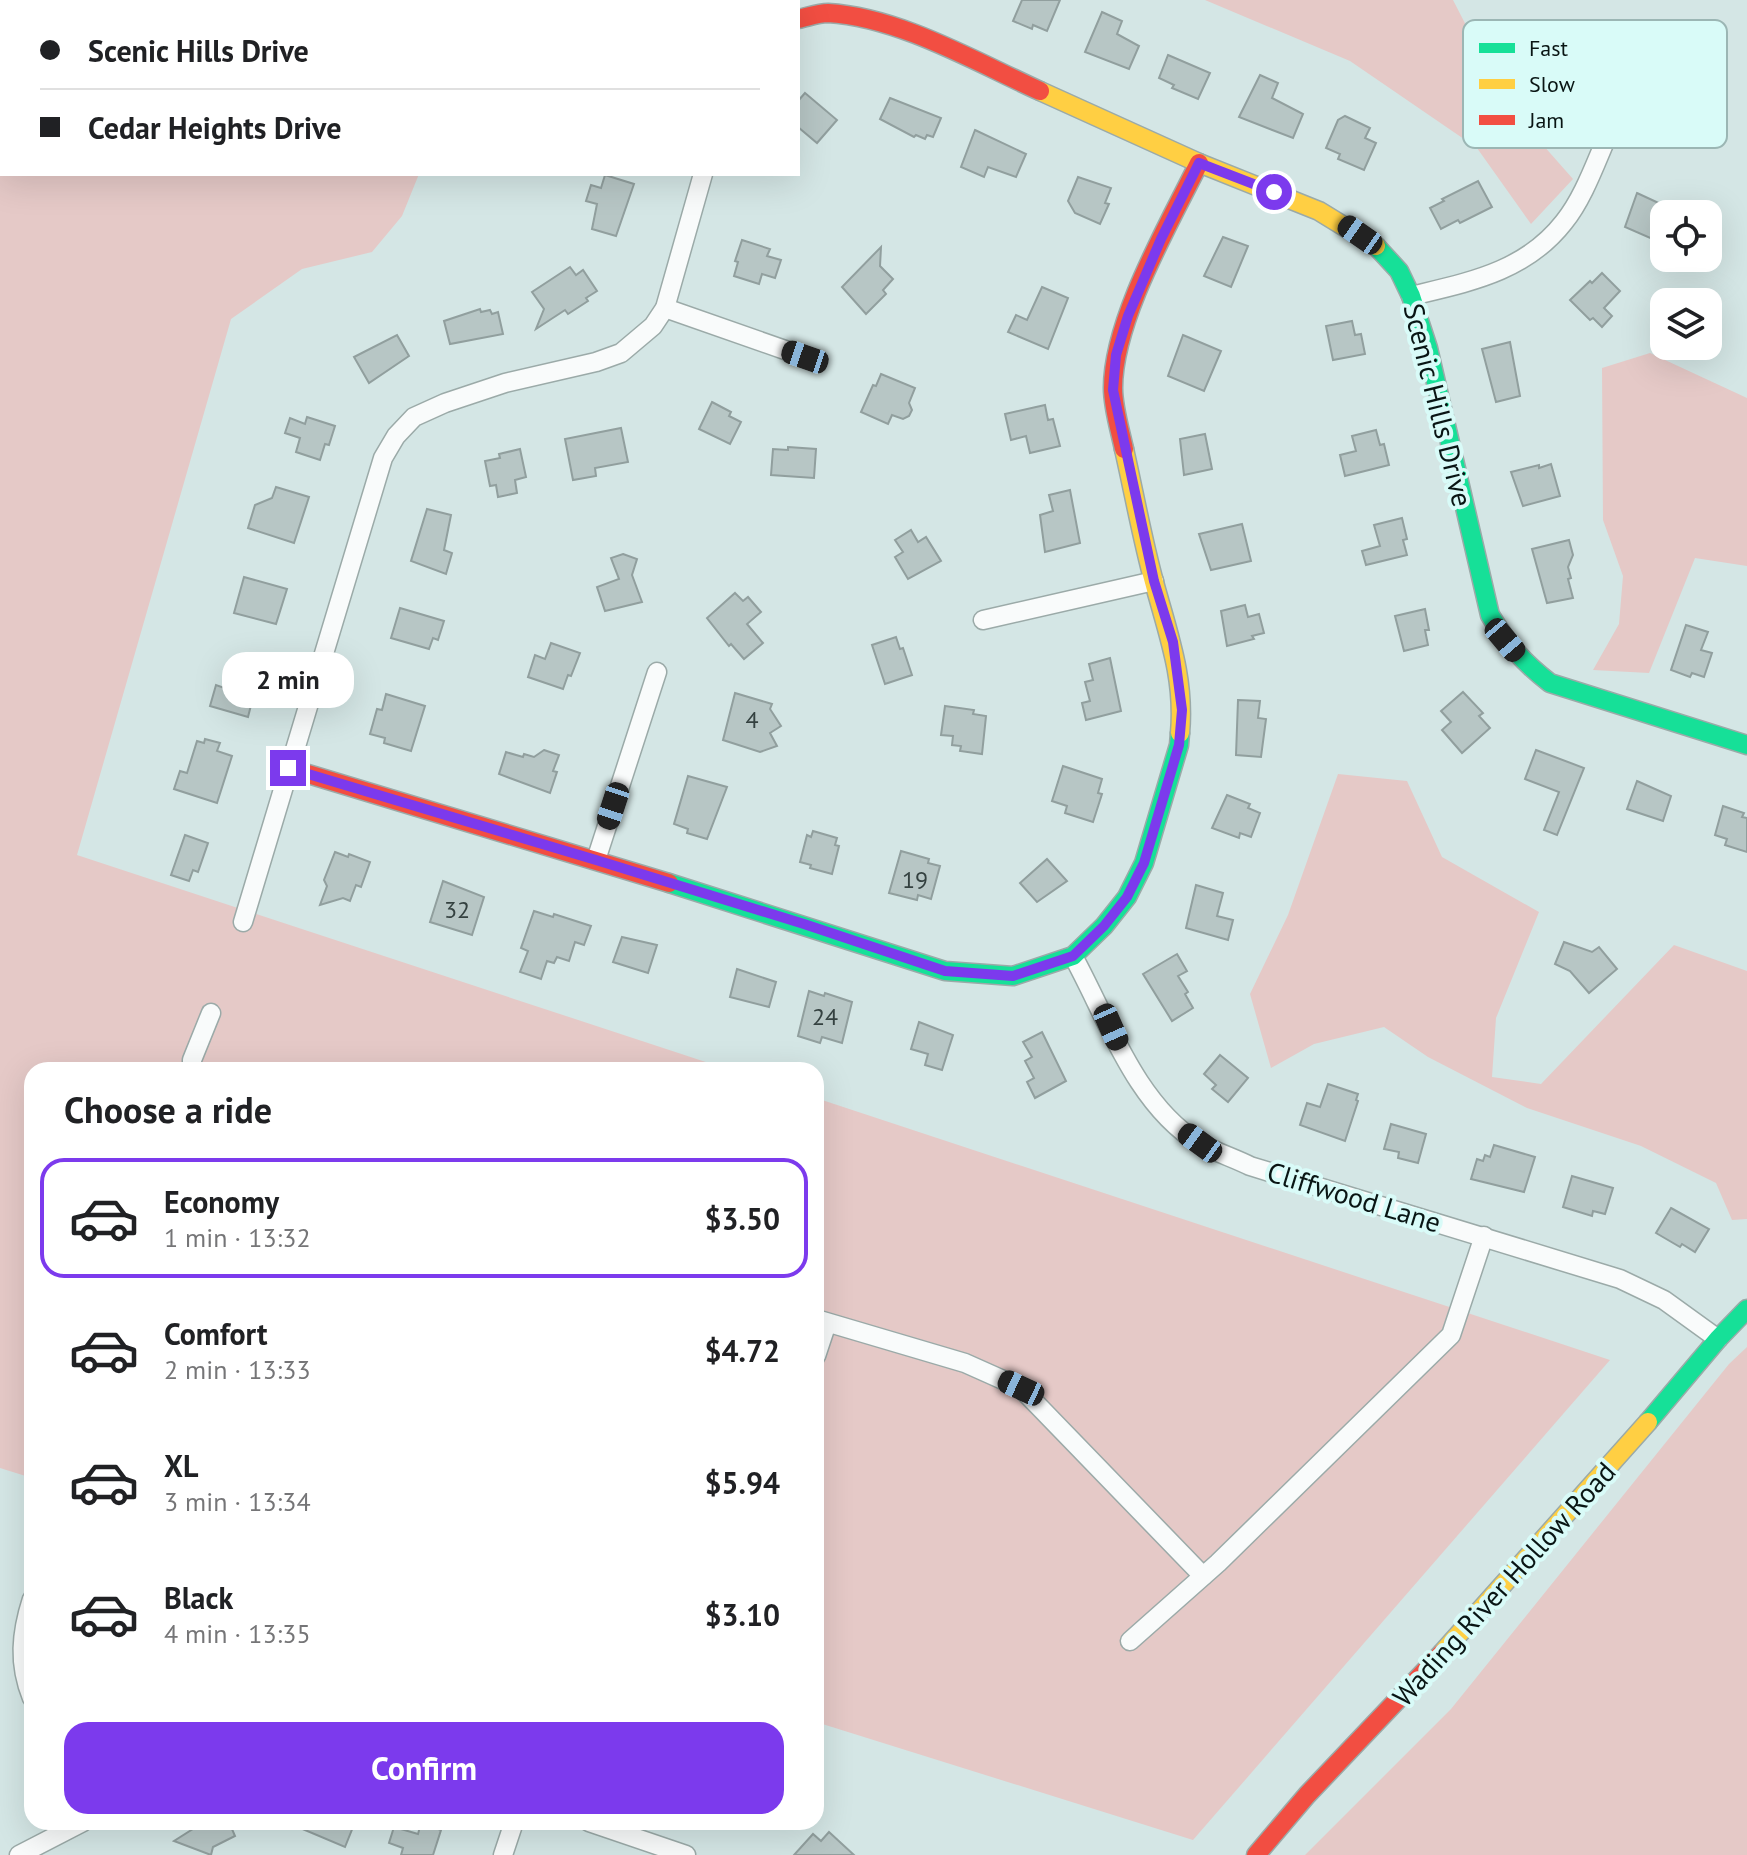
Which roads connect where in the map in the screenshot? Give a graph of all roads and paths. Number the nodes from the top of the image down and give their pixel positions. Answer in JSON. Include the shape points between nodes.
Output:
{"nodes":[{"id":1,"x":800,"y":19,"type":"edge"},
{"id":2,"x":1601,"y":148,"type":"edge"},
{"id":3,"x":1199,"y":163,"type":"junction"},
{"id":4,"x":702,"y":176,"type":"edge"},
{"id":5,"x":1411,"y":296,"type":"junction"},
{"id":6,"x":665,"y":308,"type":"junction"},
{"id":7,"x":805,"y":357,"type":"dead end"},
{"id":8,"x":1154,"y":581,"type":"junction"},
{"id":9,"x":983,"y":620,"type":"dead end"},
{"id":10,"x":657,"y":672,"type":"dead end"},
{"id":11,"x":1747,"y":745,"type":"edge"},
{"id":12,"x":288,"y":768,"type":"junction"},
{"id":13,"x":596,"y":860,"type":"junction"},
{"id":14,"x":243,"y":922,"type":"dead end"},
{"id":15,"x":1073,"y":956,"type":"junction"},
{"id":16,"x":211,"y":1013,"type":"dead end"},
{"id":17,"x":192,"y":1062,"type":"edge"},
{"id":18,"x":1484,"y":1236,"type":"junction"},
{"id":19,"x":1747,"y":1309,"type":"edge"},
{"id":20,"x":824,"y":1322,"type":"edge"},
{"id":21,"x":1718,"y":1339,"type":"junction"},
{"id":22,"x":1203,"y":1576,"type":"junction"},
{"id":23,"x":24,"y":1630,"type":"edge"},
{"id":24,"x":1130,"y":1641,"type":"dead end"},
{"id":25,"x":24,"y":1668,"type":"edge"},
{"id":26,"x":67,"y":1830,"type":"edge"},
{"id":27,"x":511,"y":1830,"type":"edge"},
{"id":28,"x":613,"y":1830,"type":"edge"},
{"id":29,"x":19,"y":1855,"type":"edge"},
{"id":30,"x":503,"y":1855,"type":"edge"},
{"id":31,"x":686,"y":1855,"type":"edge"},
{"id":32,"x":1256,"y":1855,"type":"edge"}],
"edges":[{"from":1,"to":3,"type":"street","name":"Scenic Hills Drive","via":[[825,13],[863,18],[919,36]]},
{"from":2,"to":5,"type":"street","via":[[1565,221],[1521,262]]},
{"from":3,"to":5,"type":"street","name":"Scenic Hills Drive","via":[[1345,224],[1399,271]]},
{"from":3,"to":8,"type":"street","via":[[1161,239],[1116,355],[1113,390],[1119,426]]},
{"from":4,"to":6,"type":"street"},
{"from":5,"to":11,"type":"street","name":"Scenic Hills Drive","via":[[1428,348],[1490,615],[1505,640],[1550,683]]},
{"from":6,"to":7,"type":"street"},
{"from":6,"to":12,"type":"street","via":[[653,326],[621,353],[445,403],[414,417],[396,436],[373,485]]},
{"from":8,"to":9,"type":"street"},
{"from":8,"to":15,"type":"street","via":[[1173,642],[1182,710],[1179,745],[1144,863],[1104,926]]},
{"from":10,"to":13,"type":"street"},
{"from":12,"to":13,"type":"street"},
{"from":12,"to":14,"type":"street"},
{"from":13,"to":15,"type":"street","via":[[945,971],[1013,976]]},
{"from":15,"to":18,"type":"street","name":"Cliffwood Lane","via":[[1127,1063],[1156,1105],[1200,1143],[1250,1166]]},
{"from":16,"to":17,"type":"street"},
{"from":18,"to":21,"type":"street","name":"Cliffwood Lane","via":[[1620,1279],[1664,1300]]},
{"from":18,"to":22,"type":"street","via":[[1451,1335]]},
{"from":19,"to":21,"type":"street","name":"Wading River Hollow Road"},
{"from":20,"to":22,"type":"street","via":[[965,1363],[1021,1388]]},
{"from":21,"to":32,"type":"street","name":"Wading River Hollow Road","via":[[1612,1466]]},
{"from":22,"to":24,"type":"street"},
{"from":23,"to":25,"type":"street"},
{"from":26,"to":29,"type":"street"},
{"from":27,"to":30,"type":"street"},
{"from":28,"to":31,"type":"street"}]}
